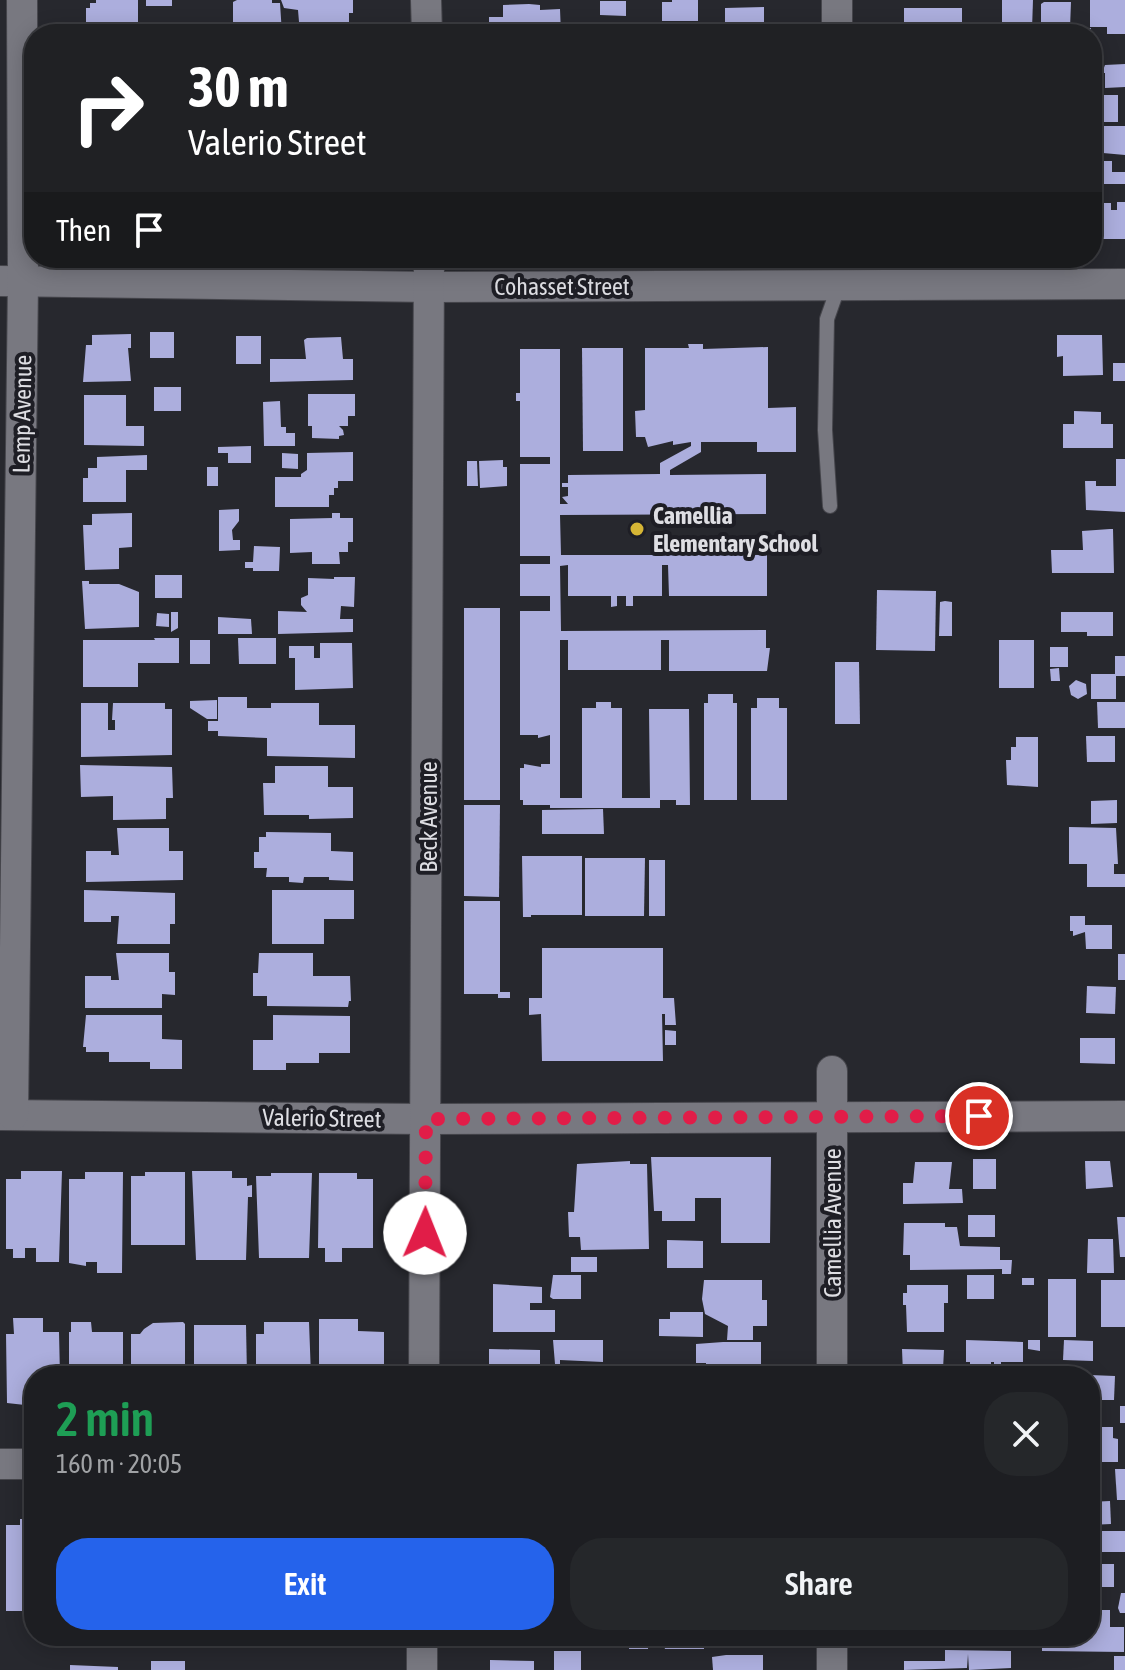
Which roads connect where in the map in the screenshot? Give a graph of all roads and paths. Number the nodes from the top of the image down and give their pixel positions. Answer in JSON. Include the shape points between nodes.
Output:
{"nodes":[{"id":1,"x":22,"y":0,"type":"edge"},
{"id":2,"x":426,"y":0,"type":"edge"},
{"id":3,"x":837,"y":0,"type":"edge"},
{"id":4,"x":427,"y":24,"type":"edge"},
{"id":5,"x":837,"y":24,"type":"edge"},
{"id":6,"x":839,"y":271,"type":"edge"},
{"id":7,"x":430,"y":273,"type":"edge"},
{"id":8,"x":12,"y":281,"type":"edge"},
{"id":9,"x":1125,"y":284,"type":"edge"},
{"id":10,"x":830,"y":506,"type":"dead end"},
{"id":11,"x":832,"y":1071,"type":"dead end"},
{"id":12,"x":7,"y":1115,"type":"edge"},
{"id":13,"x":1125,"y":1116,"type":"edge"},
{"id":14,"x":832,"y":1117,"type":"junction"},
{"id":15,"x":426,"y":1119,"type":"junction"},
{"id":16,"x":424,"y":1366,"type":"edge"},
{"id":17,"x":832,"y":1366,"type":"edge"},
{"id":18,"x":0,"y":1464,"type":"edge"},
{"id":19,"x":24,"y":1464,"type":"edge"},
{"id":20,"x":422,"y":1646,"type":"edge"},
{"id":21,"x":832,"y":1646,"type":"edge"},
{"id":22,"x":422,"y":1670,"type":"edge"},
{"id":23,"x":832,"y":1670,"type":"edge"}],
"edges":[{"from":1,"to":8,"type":"street","name":"Lemp Avenue"},
{"from":2,"to":4,"type":"street"},
{"from":3,"to":5,"type":"street"},
{"from":6,"to":7,"type":"street","name":"Cohasset Street"},
{"from":6,"to":9,"type":"street","name":"Cohasset Street"},
{"from":6,"to":10,"type":"lane","via":[[827,319]]},
{"from":7,"to":8,"type":"street","name":"Cohasset Street"},
{"from":7,"to":15,"type":"street","name":"Beck Avenue"},
{"from":8,"to":12,"type":"street","name":"Lemp Avenue"},
{"from":11,"to":14,"type":"street","name":"Camellia Avenue"},
{"from":12,"to":15,"type":"street","name":"Valerio Street"},
{"from":13,"to":14,"type":"street","name":"Valerio Street"},
{"from":14,"to":15,"type":"street","name":"Valerio Street"},
{"from":14,"to":17,"type":"street","name":"Camellia Avenue"},
{"from":15,"to":16,"type":"street","name":"Beck Avenue"},
{"from":18,"to":19,"type":"street"},
{"from":20,"to":22,"type":"street"},
{"from":21,"to":23,"type":"street"}]}
